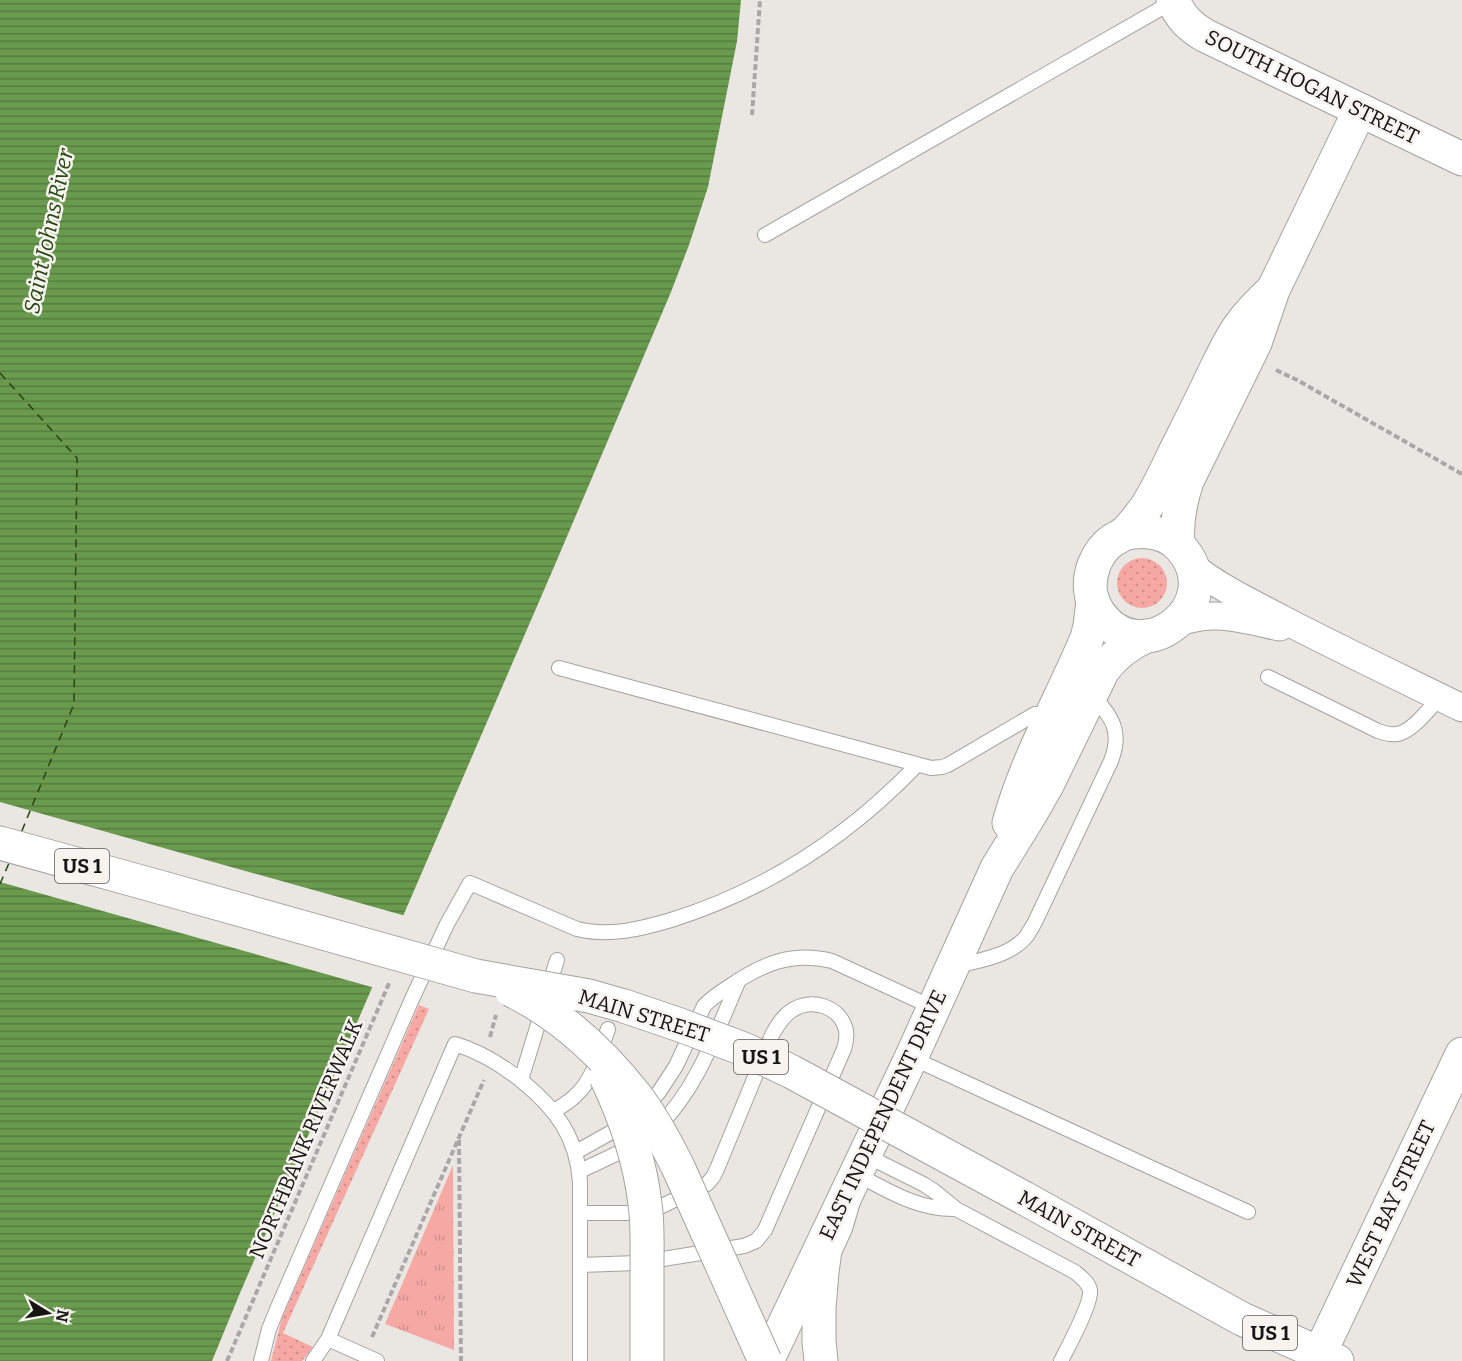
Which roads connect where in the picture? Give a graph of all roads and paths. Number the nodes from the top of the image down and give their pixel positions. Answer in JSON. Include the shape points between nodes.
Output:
{"nodes":[{"id":1,"x":760,"y":0,"type":"edge"},
{"id":2,"x":1173,"y":1,"type":"edge"},
{"id":3,"x":1360,"y":110,"type":"junction"},
{"id":4,"x":752,"y":115,"type":"dead end"},
{"id":5,"x":1462,"y":159,"type":"edge"},
{"id":6,"x":765,"y":235,"type":"dead end"},
{"id":7,"x":1273,"y":290,"type":"junction"},
{"id":8,"x":1275,"y":370,"type":"dead end"},
{"id":9,"x":1462,"y":474,"type":"edge"},
{"id":10,"x":1123,"y":534,"type":"junction"},
{"id":11,"x":1185,"y":555,"type":"junction"},
{"id":12,"x":1093,"y":601,"type":"junction"},
{"id":13,"x":1178,"y":622,"type":"junction"},
{"id":14,"x":1306,"y":632,"type":"junction"},
{"id":15,"x":1146,"y":636,"type":"junction"},
{"id":16,"x":559,"y":668,"type":"dead end"},
{"id":17,"x":1268,"y":677,"type":"dead end"},
{"id":18,"x":1092,"y":693,"type":"junction"},
{"id":19,"x":1451,"y":702,"type":"edge"},
{"id":20,"x":1052,"y":714,"type":"junction"},
{"id":21,"x":917,"y":765,"type":"junction"},
{"id":22,"x":0,"y":843,"type":"edge"},
{"id":23,"x":997,"y":868,"type":"junction"},
{"id":24,"x":557,"y":960,"type":"dead end"},
{"id":25,"x":952,"y":967,"type":"junction"},
{"id":26,"x":393,"y":972,"type":"dead end"},
{"id":27,"x":476,"y":976,"type":"junction"},
{"id":28,"x":739,"y":980,"type":"junction"},
{"id":29,"x":499,"y":1005,"type":"dead end"},
{"id":30,"x":934,"y":1008,"type":"junction"},
{"id":31,"x":598,"y":1036,"type":"junction"},
{"id":32,"x":1462,"y":1054,"type":"edge"},
{"id":33,"x":488,"y":1057,"type":"junction"},
{"id":34,"x":911,"y":1058,"type":"junction"},
{"id":35,"x":521,"y":1080,"type":"junction"},
{"id":36,"x":554,"y":1112,"type":"junction"},
{"id":37,"x":459,"y":1136,"type":"junction"},
{"id":38,"x":576,"y":1152,"type":"junction"},
{"id":39,"x":579,"y":1171,"type":"junction"},
{"id":40,"x":855,"y":1177,"type":"junction"},
{"id":41,"x":956,"y":1209,"type":"junction"},
{"id":42,"x":1248,"y":1212,"type":"dead end"},
{"id":43,"x":580,"y":1213,"type":"junction"},
{"id":44,"x":580,"y":1264,"type":"junction"},
{"id":45,"x":328,"y":1340,"type":"junction"},
{"id":46,"x":364,"y":1355,"type":"junction"},
{"id":47,"x":1324,"y":1359,"type":"edge"},
{"id":48,"x":227,"y":1361,"type":"edge"},
{"id":49,"x":261,"y":1361,"type":"edge"},
{"id":50,"x":313,"y":1361,"type":"edge"},
{"id":51,"x":377,"y":1361,"type":"edge"},
{"id":52,"x":461,"y":1361,"type":"edge"},
{"id":53,"x":580,"y":1361,"type":"edge"},
{"id":54,"x":647,"y":1361,"type":"edge"},
{"id":55,"x":766,"y":1361,"type":"edge"},
{"id":56,"x":821,"y":1361,"type":"edge"},
{"id":57,"x":1061,"y":1361,"type":"edge"}],
"edges":[{"from":1,"to":4,"type":"path"},
{"from":2,"to":3,"type":"main road","name":"SOUTH HOGAN STREET","via":[[1196,31]]},
{"from":2,"to":6,"type":"lane"},
{"from":3,"to":5,"type":"main road","name":"SOUTH HOGAN STREET"},
{"from":3,"to":7,"type":"main road","name":"EAST INDEPENDENT DRIVE"},
{"from":7,"to":10,"type":"main road","name":"EAST INDEPENDENT DRIVE","via":[[1238,328],[1153,495]]},
{"from":7,"to":11,"type":"main road","name":"EAST INDEPENDENT DRIVE","via":[[1251,351],[1182,495],[1178,518]]},
{"from":8,"to":9,"type":"path"},
{"from":10,"to":11,"type":"main road","via":[[1158,533]]},
{"from":10,"to":12,"type":"main road","name":"EAST INDEPENDENT DRIVE","via":[[1106,545],[1095,562],[1090,581]]},
{"from":11,"to":13,"type":"main road","name":"EAST INDEPENDENT DRIVE","via":[[1195,578],[1194,596]]},
{"from":11,"to":14,"type":"street","via":[[1219,585]]},
{"from":12,"to":15,"type":"main road","via":[[1114,628]]},
{"from":12,"to":20,"type":"main road","name":"EAST INDEPENDENT DRIVE","via":[[1087,638]]},
{"from":13,"to":14,"type":"street","via":[[1212,616]]},
{"from":13,"to":15,"type":"main road","name":"EAST INDEPENDENT DRIVE"},
{"from":14,"to":19,"type":"street"},
{"from":15,"to":18,"type":"main road","name":"EAST INDEPENDENT DRIVE","via":[[1109,662]]},
{"from":16,"to":21,"type":"lane"},
{"from":17,"to":19,"type":"lane","via":[[1388,734],[1404,732]]},
{"from":18,"to":23,"type":"main road","name":"EAST INDEPENDENT DRIVE","via":[[1047,785]]},
{"from":18,"to":25,"type":"lane","via":[[1114,723],[1116,746],[1035,922],[1025,938],[1004,953]]},
{"from":20,"to":21,"type":"lane","via":[[1026,718],[948,765]]},
{"from":20,"to":23,"type":"main road","name":"EAST INDEPENDENT DRIVE","via":[[1014,804]]},
{"from":21,"to":49,"type":"lane","via":[[820,850],[737,895],[659,923],[594,933],[470,883],[412,999],[278,1307]]},
{"from":22,"to":27,"type":"main road","name":"MAIN STREET","number":"US 1","bridge":true},
{"from":23,"to":25,"type":"main road","name":"EAST INDEPENDENT DRIVE"},
{"from":24,"to":35,"type":"lane"},
{"from":25,"to":30,"type":"main road","name":"EAST INDEPENDENT DRIVE"},
{"from":26,"to":48,"type":"path","name":"NORTHBANK RIVERWALK"},
{"from":27,"to":31,"type":"main road","number":"US 1","bridge":true},
{"from":27,"to":47,"type":"main road","name":"MAIN STREET","number":"US 1","bridge":true,"via":[[641,1011],[792,1072],[1232,1314]]},
{"from":28,"to":30,"type":"lane","via":[[776,962],[794,957],[818,958],[839,963]]},
{"from":28,"to":38,"type":"lane","via":[[704,1006],[676,1066],[650,1103],[627,1123]]},
{"from":28,"to":39,"type":"lane","via":[[697,1075],[667,1118],[627,1150]]},
{"from":29,"to":33,"type":"path"},
{"from":30,"to":34,"type":"main road","name":"EAST INDEPENDENT DRIVE"},
{"from":31,"to":36,"type":"lane","via":[[585,1085]]},
{"from":31,"to":54,"type":"main road","bridge":true,"via":[[603,1070],[641,1178],[646,1225]]},
{"from":31,"to":55,"type":"main road","number":"US 1","bridge":true,"via":[[614,1072],[637,1097],[678,1167]]},
{"from":32,"to":47,"type":"main road","name":"WEST BAY STREET"},
{"from":33,"to":35,"type":"lane"},
{"from":33,"to":37,"type":"path","via":[[487,1071]]},
{"from":33,"to":45,"type":"lane","via":[[454,1044]]},
{"from":34,"to":40,"type":"main road","name":"EAST INDEPENDENT DRIVE"},
{"from":34,"to":42,"type":"lane"},
{"from":35,"to":36,"type":"lane"},
{"from":36,"to":38,"type":"lane"},
{"from":37,"to":46,"type":"path"},
{"from":37,"to":52,"type":"path"},
{"from":38,"to":39,"type":"lane"},
{"from":39,"to":43,"type":"lane"},
{"from":40,"to":41,"type":"lane","via":[[922,1205]]},
{"from":40,"to":41,"type":"lane","via":[[928,1188]]},
{"from":40,"to":55,"type":"main road","name":"EAST INDEPENDENT DRIVE"},
{"from":40,"to":56,"type":"main road","via":[[825,1250],[819,1308]]},
{"from":41,"to":57,"type":"lane","via":[[1075,1272],[1089,1287],[1087,1305]]},
{"from":43,"to":44,"type":"lane"},
{"from":43,"to":44,"type":"lane","via":[[656,1209],[707,1184],[782,1020],[792,1010],[807,1004],[826,1007],[839,1017],[846,1031],[844,1049],[765,1230],[756,1240],[744,1246],[638,1263]]},
{"from":44,"to":53,"type":"lane"},
{"from":45,"to":46,"type":"lane"},
{"from":45,"to":50,"type":"lane"},
{"from":46,"to":51,"type":"lane"}]}
